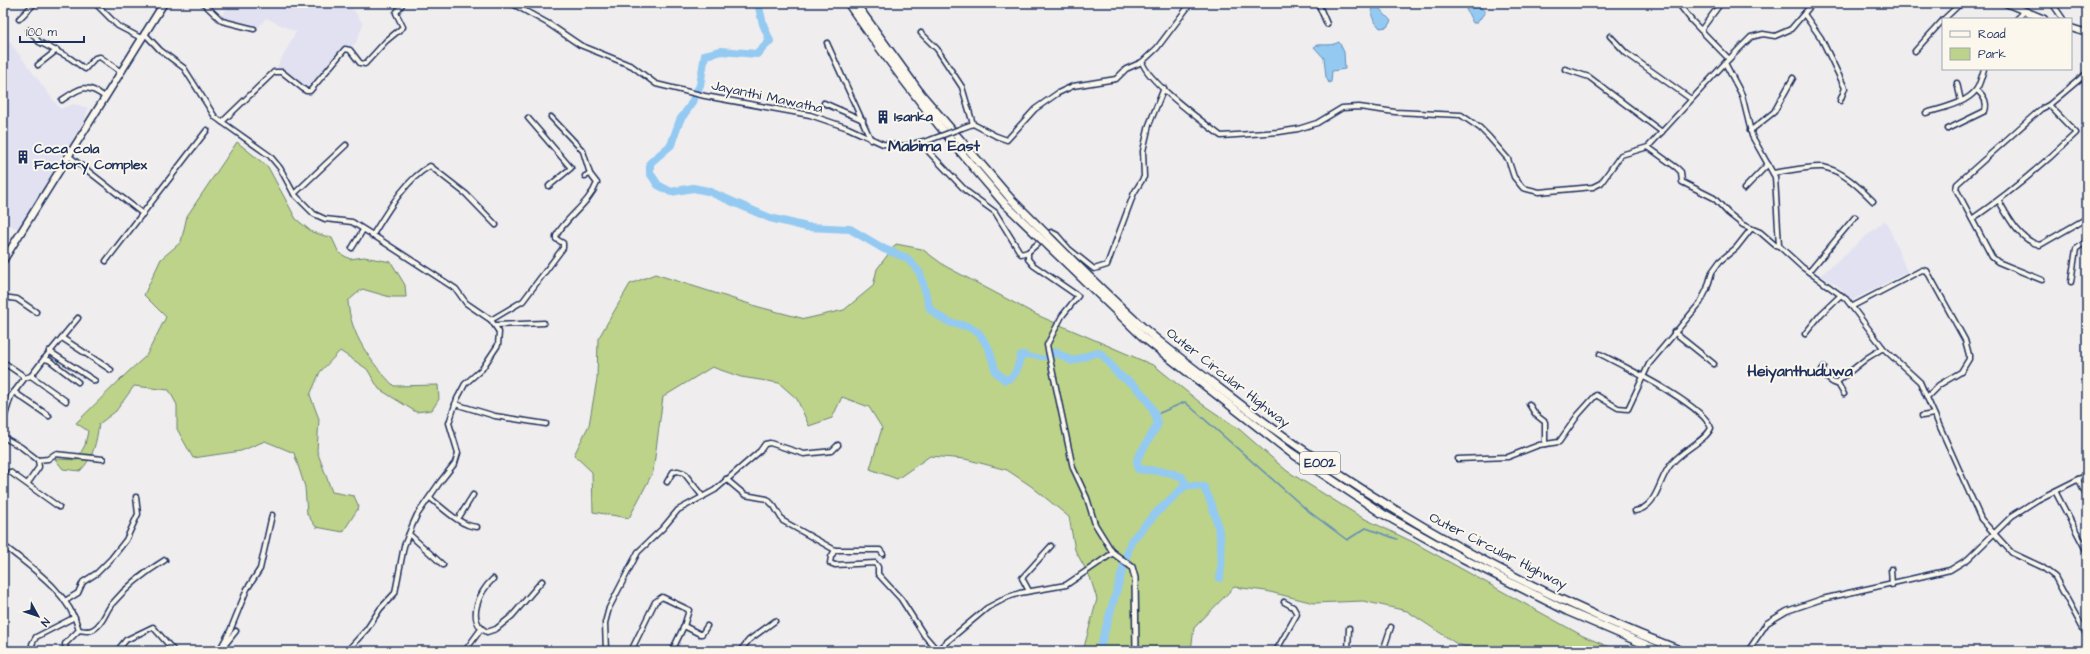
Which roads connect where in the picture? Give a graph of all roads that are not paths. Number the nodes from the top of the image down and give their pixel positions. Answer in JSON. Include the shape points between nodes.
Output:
{"nodes":[{"id":1,"x":8,"y":3,"type":"edge"},
{"id":2,"x":35,"y":3,"type":"edge"},
{"id":3,"x":95,"y":3,"type":"edge"},
{"id":4,"x":164,"y":3,"type":"edge"},
{"id":5,"x":204,"y":3,"type":"edge"},
{"id":6,"x":403,"y":3,"type":"edge"},
{"id":7,"x":511,"y":3,"type":"edge"},
{"id":8,"x":848,"y":3,"type":"edge"},
{"id":9,"x":855,"y":3,"type":"edge"},
{"id":10,"x":1191,"y":3,"type":"edge"},
{"id":11,"x":1318,"y":3,"type":"edge"},
{"id":12,"x":1678,"y":3,"type":"edge"},
{"id":13,"x":1721,"y":3,"type":"edge"},
{"id":14,"x":1813,"y":3,"type":"edge"},
{"id":15,"x":1961,"y":3,"type":"edge"},
{"id":16,"x":2006,"y":3,"type":"edge"},
{"id":17,"x":2052,"y":3,"type":"edge"},
{"id":18,"x":3,"y":7,"type":"edge"},
{"id":19,"x":857,"y":11,"type":"junction"},
{"id":20,"x":2026,"y":11,"type":"junction"},
{"id":21,"x":1804,"y":14,"type":"junction"},
{"id":22,"x":1944,"y":18,"type":"edge"},
{"id":23,"x":2018,"y":18,"type":"edge"},
{"id":24,"x":2042,"y":18,"type":"edge"},
{"id":25,"x":2062,"y":18,"type":"edge"},
{"id":26,"x":19,"y":19,"type":"dead end"},
{"id":27,"x":1942,"y":20,"type":"edge"},
{"id":28,"x":1327,"y":24,"type":"dead end"},
{"id":29,"x":2072,"y":28,"type":"edge"},
{"id":30,"x":254,"y":29,"type":"dead end"},
{"id":31,"x":29,"y":30,"type":"dead end"},
{"id":32,"x":1701,"y":30,"type":"junction"},
{"id":33,"x":921,"y":33,"type":"dead end"},
{"id":34,"x":2087,"y":33,"type":"edge"},
{"id":35,"x":143,"y":35,"type":"junction"},
{"id":36,"x":1610,"y":36,"type":"dead end"},
{"id":37,"x":827,"y":43,"type":"dead end"},
{"id":38,"x":57,"y":50,"type":"junction"},
{"id":39,"x":1916,"y":51,"type":"dead end"},
{"id":40,"x":1729,"y":59,"type":"junction"},
{"id":41,"x":1142,"y":62,"type":"junction"},
{"id":42,"x":1725,"y":63,"type":"junction"},
{"id":43,"x":38,"y":65,"type":"dead end"},
{"id":44,"x":1566,"y":69,"type":"dead end"},
{"id":45,"x":1984,"y":70,"type":"edge"},
{"id":46,"x":121,"y":72,"type":"junction"},
{"id":47,"x":2087,"y":72,"type":"edge"},
{"id":48,"x":1793,"y":78,"type":"dead end"},
{"id":49,"x":1957,"y":83,"type":"dead end"},
{"id":50,"x":1164,"y":88,"type":"junction"},
{"id":51,"x":1977,"y":90,"type":"junction"},
{"id":52,"x":105,"y":97,"type":"junction"},
{"id":53,"x":1691,"y":99,"type":"junction"},
{"id":54,"x":62,"y":100,"type":"dead end"},
{"id":55,"x":1840,"y":101,"type":"dead end"},
{"id":56,"x":1961,"y":101,"type":"junction"},
{"id":57,"x":824,"y":102,"type":"dead end"},
{"id":58,"x":2049,"y":105,"type":"junction"},
{"id":59,"x":1926,"y":113,"type":"dead end"},
{"id":60,"x":551,"y":117,"type":"dead end"},
{"id":61,"x":528,"y":118,"type":"dead end"},
{"id":62,"x":863,"y":120,"type":"junction"},
{"id":63,"x":222,"y":122,"type":"junction"},
{"id":64,"x":973,"y":124,"type":"junction"},
{"id":65,"x":1948,"y":129,"type":"dead end"},
{"id":66,"x":207,"y":130,"type":"dead end"},
{"id":67,"x":1750,"y":131,"type":"junction"},
{"id":68,"x":1662,"y":132,"type":"junction"},
{"id":69,"x":872,"y":140,"type":"junction"},
{"id":70,"x":925,"y":141,"type":"junction"},
{"id":71,"x":346,"y":145,"type":"dead end"},
{"id":72,"x":1648,"y":147,"type":"junction"},
{"id":73,"x":69,"y":156,"type":"junction"},
{"id":74,"x":1768,"y":164,"type":"junction"},
{"id":75,"x":1773,"y":173,"type":"junction"},
{"id":76,"x":590,"y":174,"type":"junction"},
{"id":77,"x":584,"y":176,"type":"dead end"},
{"id":78,"x":549,"y":186,"type":"dead end"},
{"id":79,"x":1744,"y":189,"type":"dead end"},
{"id":80,"x":294,"y":194,"type":"junction"},
{"id":81,"x":1007,"y":200,"type":"junction"},
{"id":82,"x":1999,"y":201,"type":"junction"},
{"id":83,"x":1873,"y":202,"type":"dead end"},
{"id":84,"x":142,"y":214,"type":"junction"},
{"id":85,"x":1855,"y":217,"type":"dead end"},
{"id":86,"x":2087,"y":218,"type":"edge"},
{"id":87,"x":1972,"y":219,"type":"junction"},
{"id":88,"x":496,"y":225,"type":"dead end"},
{"id":89,"x":1752,"y":229,"type":"junction"},
{"id":90,"x":363,"y":230,"type":"junction"},
{"id":91,"x":372,"y":236,"type":"junction"},
{"id":92,"x":2087,"y":240,"type":"edge"},
{"id":93,"x":1779,"y":246,"type":"junction"},
{"id":94,"x":352,"y":248,"type":"dead end"},
{"id":95,"x":1028,"y":252,"type":"junction"},
{"id":96,"x":3,"y":261,"type":"edge"},
{"id":97,"x":106,"y":261,"type":"dead end"},
{"id":98,"x":1809,"y":272,"type":"junction"},
{"id":99,"x":2042,"y":280,"type":"dead end"},
{"id":100,"x":2071,"y":282,"type":"dead end"},
{"id":101,"x":1841,"y":295,"type":"junction"},
{"id":102,"x":3,"y":297,"type":"edge"},
{"id":103,"x":1853,"y":306,"type":"junction"},
{"id":104,"x":36,"y":312,"type":"dead end"},
{"id":105,"x":78,"y":318,"type":"dead end"},
{"id":106,"x":491,"y":320,"type":"junction"},
{"id":107,"x":544,"y":323,"type":"dead end"},
{"id":108,"x":496,"y":325,"type":"junction"},
{"id":109,"x":1674,"y":332,"type":"junction"},
{"id":110,"x":1805,"y":334,"type":"dead end"},
{"id":111,"x":62,"y":338,"type":"junction"},
{"id":112,"x":1883,"y":348,"type":"junction"},
{"id":113,"x":49,"y":351,"type":"junction"},
{"id":114,"x":1600,"y":354,"type":"dead end"},
{"id":115,"x":44,"y":359,"type":"junction"},
{"id":116,"x":3,"y":362,"type":"edge"},
{"id":117,"x":1714,"y":364,"type":"dead end"},
{"id":118,"x":1824,"y":367,"type":"dead end"},
{"id":119,"x":111,"y":370,"type":"dead end"},
{"id":120,"x":31,"y":376,"type":"junction"},
{"id":121,"x":1643,"y":376,"type":"junction"},
{"id":122,"x":24,"y":378,"type":"junction"},
{"id":123,"x":78,"y":382,"type":"dead end"},
{"id":124,"x":95,"y":382,"type":"dead end"},
{"id":125,"x":1837,"y":384,"type":"junction"},
{"id":126,"x":14,"y":392,"type":"junction"},
{"id":127,"x":1844,"y":394,"type":"dead end"},
{"id":128,"x":1927,"y":397,"type":"junction"},
{"id":129,"x":66,"y":401,"type":"dead end"},
{"id":130,"x":455,"y":404,"type":"junction"},
{"id":131,"x":1529,"y":404,"type":"dead end"},
{"id":132,"x":1934,"y":414,"type":"junction"},
{"id":133,"x":49,"y":416,"type":"dead end"},
{"id":134,"x":1922,"y":416,"type":"dead end"},
{"id":135,"x":3,"y":422,"type":"edge"},
{"id":136,"x":546,"y":424,"type":"dead end"},
{"id":137,"x":3,"y":437,"type":"edge"},
{"id":138,"x":1545,"y":444,"type":"junction"},
{"id":139,"x":838,"y":445,"type":"dead end"},
{"id":140,"x":103,"y":459,"type":"dead end"},
{"id":141,"x":1458,"y":459,"type":"dead end"},
{"id":142,"x":38,"y":460,"type":"junction"},
{"id":143,"x":10,"y":472,"type":"dead end"},
{"id":144,"x":2087,"y":475,"type":"edge"},
{"id":145,"x":726,"y":479,"type":"junction"},
{"id":146,"x":2078,"y":479,"type":"junction"},
{"id":147,"x":667,"y":482,"type":"dead end"},
{"id":148,"x":28,"y":483,"type":"junction"},
{"id":149,"x":2055,"y":491,"type":"junction"},
{"id":150,"x":473,"y":495,"type":"dead end"},
{"id":151,"x":136,"y":497,"type":"dead end"},
{"id":152,"x":704,"y":497,"type":"junction"},
{"id":153,"x":2087,"y":497,"type":"edge"},
{"id":154,"x":430,"y":498,"type":"junction"},
{"id":155,"x":59,"y":507,"type":"dead end"},
{"id":156,"x":1635,"y":511,"type":"dead end"},
{"id":157,"x":272,"y":515,"type":"dead end"},
{"id":158,"x":458,"y":519,"type":"junction"},
{"id":159,"x":477,"y":527,"type":"dead end"},
{"id":160,"x":409,"y":534,"type":"junction"},
{"id":161,"x":1994,"y":534,"type":"junction"},
{"id":162,"x":3,"y":545,"type":"edge"},
{"id":163,"x":1051,"y":546,"type":"dead end"},
{"id":164,"x":835,"y":550,"type":"junction"},
{"id":165,"x":2087,"y":552,"type":"edge"},
{"id":166,"x":883,"y":554,"type":"dead end"},
{"id":167,"x":1115,"y":554,"type":"junction"},
{"id":168,"x":164,"y":560,"type":"dead end"},
{"id":169,"x":443,"y":565,"type":"dead end"},
{"id":170,"x":1891,"y":569,"type":"dead end"},
{"id":171,"x":493,"y":580,"type":"dead end"},
{"id":172,"x":542,"y":581,"type":"dead end"},
{"id":173,"x":1892,"y":585,"type":"junction"},
{"id":174,"x":1029,"y":591,"type":"junction"},
{"id":175,"x":65,"y":601,"type":"junction"},
{"id":176,"x":1284,"y":602,"type":"dead end"},
{"id":177,"x":75,"y":617,"type":"junction"},
{"id":178,"x":775,"y":621,"type":"dead end"},
{"id":179,"x":684,"y":626,"type":"junction"},
{"id":180,"x":707,"y":626,"type":"dead end"},
{"id":181,"x":1391,"y":627,"type":"dead end"},
{"id":182,"x":1348,"y":628,"type":"dead end"},
{"id":183,"x":481,"y":629,"type":"junction"},
{"id":184,"x":79,"y":630,"type":"junction"},
{"id":185,"x":236,"y":631,"type":"dead end"},
{"id":186,"x":2087,"y":636,"type":"edge"},
{"id":187,"x":34,"y":651,"type":"edge"},
{"id":188,"x":66,"y":651,"type":"edge"},
{"id":189,"x":117,"y":651,"type":"edge"},
{"id":190,"x":174,"y":651,"type":"edge"},
{"id":191,"x":219,"y":651,"type":"edge"},
{"id":192,"x":329,"y":651,"type":"edge"},
{"id":193,"x":342,"y":651,"type":"edge"},
{"id":194,"x":347,"y":651,"type":"edge"},
{"id":195,"x":465,"y":651,"type":"edge"},
{"id":196,"x":606,"y":651,"type":"edge"},
{"id":197,"x":631,"y":651,"type":"edge"},
{"id":198,"x":672,"y":651,"type":"edge"},
{"id":199,"x":740,"y":651,"type":"edge"},
{"id":200,"x":936,"y":651,"type":"edge"},
{"id":201,"x":1136,"y":651,"type":"edge"},
{"id":202,"x":1276,"y":651,"type":"edge"},
{"id":203,"x":1348,"y":651,"type":"edge"},
{"id":204,"x":1383,"y":651,"type":"edge"},
{"id":205,"x":1660,"y":651,"type":"edge"},
{"id":206,"x":1682,"y":651,"type":"edge"},
{"id":207,"x":1748,"y":651,"type":"edge"}],
"edges":[{"from":1,"to":18,"type":"street"},
{"from":2,"to":26,"type":"street"},
{"from":3,"to":35,"type":"street","via":[[118,26]]},
{"from":4,"to":35,"type":"main road"},
{"from":5,"to":30,"type":"street","via":[[222,21]]},
{"from":6,"to":63,"type":"street","via":[[396,13],[403,27],[365,64],[360,63],[350,50],[345,49],[310,91],[306,91],[282,72],[274,72]]},
{"from":7,"to":69,"type":"street","name":"Jayanthi Mawatha","via":[[580,45],[632,66],[656,84],[810,115]]},
{"from":8,"to":19,"type":"highway","name":"Outer Circular Highway","number":"E002"},
{"from":9,"to":19,"type":"highway","name":"Outer Circular Highway","number":"E002"},
{"from":10,"to":41,"type":"street","via":[[1157,48]]},
{"from":11,"to":28,"type":"street"},
{"from":12,"to":32,"type":"street"},
{"from":13,"to":32,"type":"street"},
{"from":14,"to":21,"type":"street"},
{"from":15,"to":22,"type":"street"},
{"from":16,"to":20,"type":"main road"},
{"from":17,"to":25,"type":"street"},
{"from":19,"to":81,"type":"highway","name":"Outer Circular Highway","number":"E002"},
{"from":20,"to":23,"type":"street"},
{"from":20,"to":24,"type":"main road"},
{"from":21,"to":40,"type":"street","via":[[1791,29],[1780,34],[1751,37]]},
{"from":21,"to":55,"type":"street","via":[[1821,38],[1845,88]]},
{"from":27,"to":39,"type":"street"},
{"from":29,"to":34,"type":"main road"},
{"from":31,"to":38,"type":"street","via":[[39,42]]},
{"from":32,"to":40,"type":"street"},
{"from":33,"to":64,"type":"street","via":[[937,49],[962,86]]},
{"from":35,"to":46,"type":"main road"},
{"from":35,"to":63,"type":"street","via":[[184,68],[215,117]]},
{"from":36,"to":53,"type":"street","via":[[1626,53]]},
{"from":37,"to":62,"type":"street"},
{"from":38,"to":43,"type":"street"},
{"from":38,"to":46,"type":"street","via":[[85,69],[95,58],[100,57]]},
{"from":40,"to":42,"type":"street"},
{"from":41,"to":50,"type":"street","via":[[1145,69]]},
{"from":41,"to":64,"type":"street","via":[[1126,69],[1116,79],[1073,86],[1058,93],[1035,109],[1007,140]]},
{"from":42,"to":53,"type":"street"},
{"from":42,"to":67,"type":"street","via":[[1742,95]]},
{"from":44,"to":68,"type":"street","via":[[1589,77]]},
{"from":45,"to":51,"type":"street"},
{"from":46,"to":52,"type":"main road"},
{"from":47,"to":58,"type":"street"},
{"from":48,"to":67,"type":"street","via":[[1774,112]]},
{"from":49,"to":56,"type":"street"},
{"from":50,"to":72,"type":"street","via":[[1221,136],[1298,129],[1316,123],[1342,108],[1461,115],[1480,128],[1508,159],[1514,177],[1523,188],[1539,192],[1593,187],[1601,182],[1621,155]]},
{"from":50,"to":95,"type":"street","via":[[1148,125],[1143,151],[1144,177],[1134,193],[1107,265],[1094,268],[1051,232]]},
{"from":51,"to":56,"type":"street"},
{"from":51,"to":65,"type":"street","via":[[1984,96],[1986,110]]},
{"from":52,"to":54,"type":"street","via":[[86,87],[77,89]]},
{"from":52,"to":73,"type":"main road"},
{"from":53,"to":68,"type":"street"},
{"from":56,"to":59,"type":"street"},
{"from":57,"to":62,"type":"street"},
{"from":58,"to":82,"type":"street","via":[[2076,133],[2040,168]]},
{"from":58,"to":87,"type":"street","via":[[2041,109],[1957,184],[1956,189]]},
{"from":60,"to":76,"type":"street","via":[[583,151]]},
{"from":61,"to":78,"type":"street","via":[[571,168]]},
{"from":62,"to":69,"type":"street"},
{"from":63,"to":80,"type":"street","via":[[270,156],[280,168]]},
{"from":64,"to":70,"type":"street","name":"Jayanthi Mawatha","bridge":true},
{"from":66,"to":84,"type":"street"},
{"from":67,"to":74,"type":"street"},
{"from":68,"to":72,"type":"street"},
{"from":69,"to":70,"type":"street","name":"Jayanthi Mawatha","via":[[905,146]]},
{"from":70,"to":95,"type":"street","via":[[929,152],[966,191],[995,212],[1021,254]]},
{"from":71,"to":80,"type":"street"},
{"from":72,"to":89,"type":"street","via":[[1681,172],[1682,182],[1714,198],[1728,213]]},
{"from":73,"to":84,"type":"street"},
{"from":73,"to":96,"type":"main road"},
{"from":74,"to":75,"type":"street"},
{"from":74,"to":79,"type":"street"},
{"from":75,"to":83,"type":"street","via":[[1822,167],[1856,184]]},
{"from":75,"to":93,"type":"street"},
{"from":76,"to":77,"type":"street"},
{"from":76,"to":106,"type":"street","via":[[598,182],[596,188],[556,236],[556,239],[563,243],[563,248],[523,301]]},
{"from":80,"to":90,"type":"street","via":[[320,218],[348,220]]},
{"from":81,"to":205,"type":"highway","name":"Outer Circular Highway","number":"E002","bridge":true,"via":[[1144,338],[1290,452],[1383,514],[1456,555],[1567,611]]},
{"from":81,"to":206,"type":"highway","name":"Outer Circular Highway","number":"E002","bridge":true,"via":[[1148,332],[1261,420],[1344,479],[1460,549],[1572,604]]},
{"from":82,"to":86,"type":"street","via":[[2010,222],[2033,244],[2040,245]]},
{"from":82,"to":87,"type":"street"},
{"from":84,"to":97,"type":"street"},
{"from":85,"to":98,"type":"street"},
{"from":87,"to":99,"type":"street","via":[[1992,257],[1998,262]]},
{"from":88,"to":91,"type":"street","via":[[466,194],[430,166],[402,191]]},
{"from":89,"to":93,"type":"street"},
{"from":89,"to":109,"type":"street","via":[[1736,248],[1720,261],[1712,272],[1700,303]]},
{"from":90,"to":91,"type":"street"},
{"from":90,"to":94,"type":"street"},
{"from":91,"to":106,"type":"street","via":[[456,289],[466,303]]},
{"from":92,"to":100,"type":"street","via":[[2076,249]]},
{"from":93,"to":98,"type":"street"},
{"from":95,"to":167,"type":"street","via":[[1028,259],[1033,265],[1078,296],[1062,316],[1047,345],[1073,468],[1087,498],[1097,529]]},
{"from":98,"to":101,"type":"street"},
{"from":101,"to":103,"type":"street"},
{"from":101,"to":110,"type":"street"},
{"from":102,"to":104,"type":"street","via":[[17,299]]},
{"from":103,"to":112,"type":"street"},
{"from":103,"to":128,"type":"street","via":[[1922,270],[1927,271],[1965,340],[1969,359],[1961,372],[1939,384]]},
{"from":105,"to":111,"type":"street"},
{"from":106,"to":108,"type":"street"},
{"from":107,"to":108,"type":"street"},
{"from":108,"to":130,"type":"street","via":[[499,332],[498,345],[482,369],[465,384]]},
{"from":109,"to":117,"type":"street"},
{"from":109,"to":121,"type":"street","via":[[1649,364]]},
{"from":111,"to":113,"type":"street"},
{"from":111,"to":119,"type":"street"},
{"from":112,"to":125,"type":"street","via":[[1848,372]]},
{"from":112,"to":128,"type":"street","via":[[1915,376]]},
{"from":113,"to":115,"type":"street"},
{"from":113,"to":124,"type":"street"},
{"from":114,"to":121,"type":"street"},
{"from":115,"to":120,"type":"street"},
{"from":115,"to":123,"type":"street"},
{"from":116,"to":122,"type":"street"},
{"from":118,"to":125,"type":"street","via":[[1823,373],[1831,382]]},
{"from":120,"to":122,"type":"street"},
{"from":120,"to":129,"type":"street"},
{"from":121,"to":138,"type":"street","via":[[1628,409],[1618,408],[1596,395],[1578,415],[1560,442]]},
{"from":121,"to":156,"type":"street","via":[[1706,418],[1711,428],[1706,436],[1689,446],[1670,465],[1647,506]]},
{"from":122,"to":126,"type":"street"},
{"from":125,"to":127,"type":"street"},
{"from":126,"to":133,"type":"street"},
{"from":126,"to":135,"type":"street"},
{"from":128,"to":132,"type":"street"},
{"from":130,"to":136,"type":"street","via":[[495,416]]},
{"from":130,"to":154,"type":"street","via":[[449,424],[458,453],[455,463]]},
{"from":131,"to":138,"type":"street","via":[[1536,415],[1545,422]]},
{"from":132,"to":134,"type":"street"},
{"from":132,"to":161,"type":"street","via":[[1977,512]]},
{"from":137,"to":142,"type":"street"},
{"from":138,"to":141,"type":"street","via":[[1508,457]]},
{"from":139,"to":145,"type":"street","via":[[832,451],[804,454],[770,443],[765,444]]},
{"from":140,"to":142,"type":"street","via":[[55,454],[48,459]]},
{"from":142,"to":148,"type":"street","via":[[39,467]]},
{"from":143,"to":148,"type":"street"},
{"from":144,"to":146,"type":"street"},
{"from":145,"to":152,"type":"street"},
{"from":145,"to":164,"type":"street","via":[[745,495],[767,499],[783,521]]},
{"from":146,"to":149,"type":"street"},
{"from":146,"to":153,"type":"street"},
{"from":147,"to":152,"type":"street","via":[[673,472],[678,470]]},
{"from":148,"to":155,"type":"street"},
{"from":149,"to":161,"type":"street","via":[[2012,516]]},
{"from":149,"to":165,"type":"street"},
{"from":150,"to":158,"type":"street"},
{"from":151,"to":175,"type":"street","via":[[138,514],[126,540],[111,559],[83,582],[78,593]]},
{"from":152,"to":196,"type":"street","via":[[678,510],[638,552],[605,623]]},
{"from":154,"to":158,"type":"street"},
{"from":154,"to":160,"type":"street","via":[[417,515]]},
{"from":157,"to":191,"type":"street","via":[[260,569],[247,589]]},
{"from":158,"to":159,"type":"street","via":[[470,527]]},
{"from":160,"to":169,"type":"street"},
{"from":160,"to":194,"type":"street","via":[[404,546],[395,593]]},
{"from":161,"to":173,"type":"street","via":[[1968,559],[1950,570]]},
{"from":161,"to":186,"type":"street","via":[[2012,553],[2055,577]]},
{"from":162,"to":175,"type":"street","via":[[44,577]]},
{"from":163,"to":174,"type":"street","via":[[1022,578]]},
{"from":164,"to":166,"type":"street","via":[[880,550]]},
{"from":164,"to":200,"type":"street","via":[[830,563],[835,565],[875,563],[878,574],[901,599]]},
{"from":167,"to":174,"type":"street","via":[[1066,585]]},
{"from":167,"to":201,"type":"street","via":[[1132,567],[1135,578]]},
{"from":168,"to":184,"type":"street","via":[[130,584],[108,608],[103,621],[95,628],[89,631]]},
{"from":170,"to":173,"type":"street"},
{"from":171,"to":183,"type":"street","via":[[485,586],[478,601],[476,622]]},
{"from":172,"to":183,"type":"street","via":[[496,629],[487,632]]},
{"from":173,"to":207,"type":"street","via":[[1822,599],[1787,611],[1767,623]]},
{"from":174,"to":200,"type":"street","via":[[1008,597],[987,608]]},
{"from":175,"to":177,"type":"street"},
{"from":176,"to":202,"type":"street","via":[[1293,607],[1297,614]]},
{"from":177,"to":184,"type":"street"},
{"from":177,"to":187,"type":"street","via":[[36,637],[32,644]]},
{"from":178,"to":199,"type":"street","via":[[749,640]]},
{"from":179,"to":180,"type":"street","via":[[700,634]]},
{"from":179,"to":197,"type":"street","via":[[689,610],[662,597],[658,598]]},
{"from":179,"to":198,"type":"street"},
{"from":181,"to":204,"type":"street"},
{"from":182,"to":203,"type":"street"},
{"from":183,"to":195,"type":"street"},
{"from":184,"to":188,"type":"street","via":[[65,644]]},
{"from":185,"to":191,"type":"street"},
{"from":189,"to":190,"type":"street","via":[[126,640],[153,627]]},
{"from":192,"to":193,"type":"street"}]}
